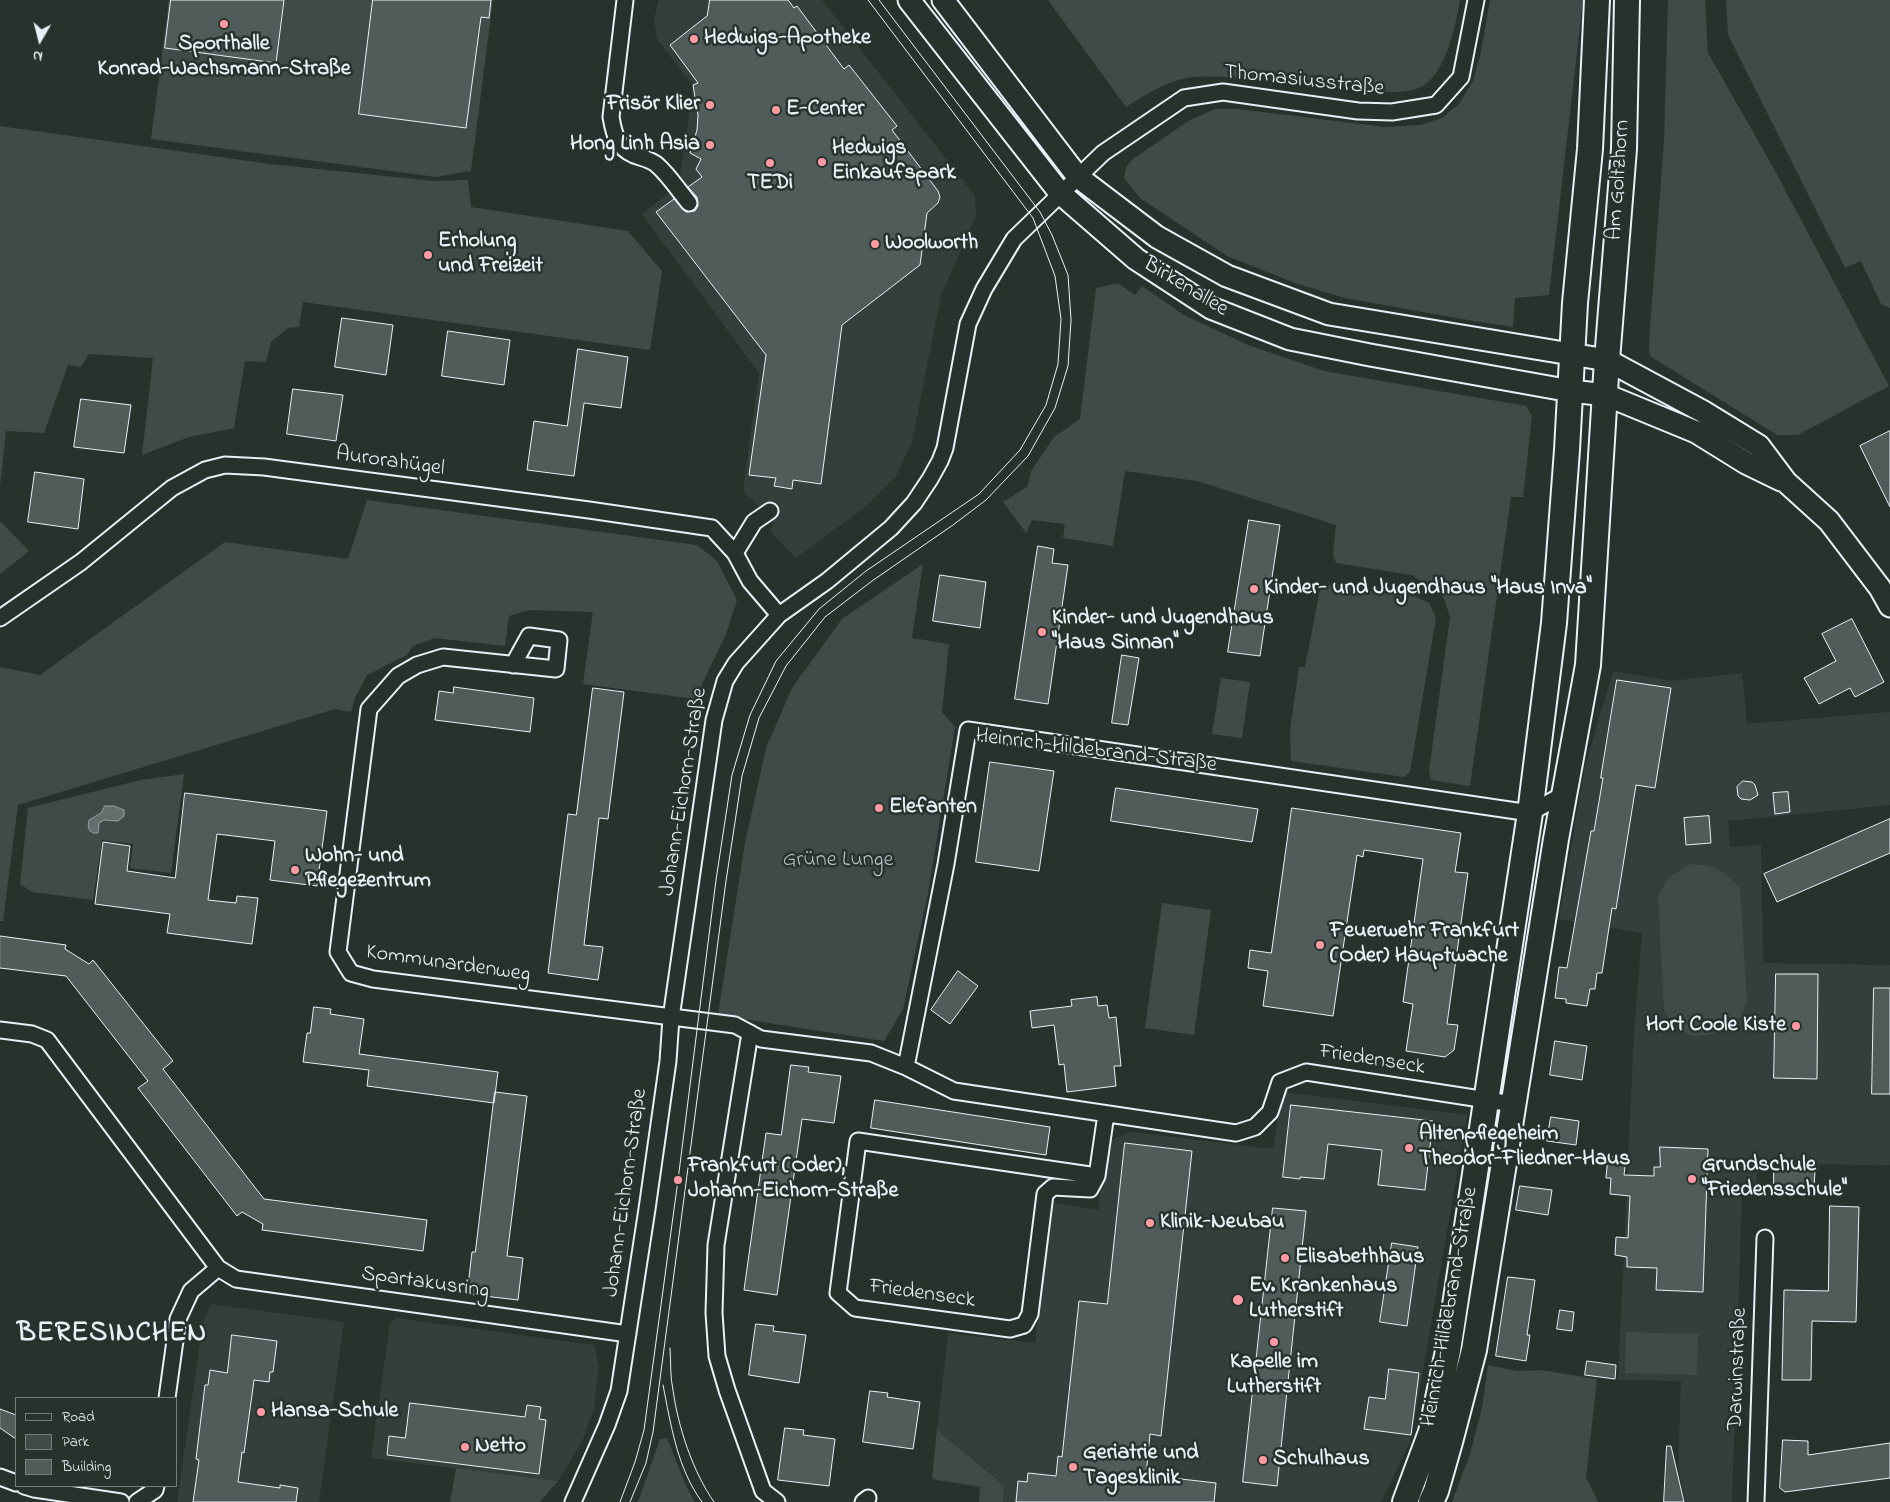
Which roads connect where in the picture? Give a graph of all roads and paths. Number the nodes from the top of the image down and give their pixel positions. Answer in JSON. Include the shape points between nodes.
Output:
{"nodes":[{"id":1,"x":625,"y":0,"type":"edge"},
{"id":2,"x":909,"y":0,"type":"edge"},
{"id":3,"x":943,"y":0,"type":"edge"},
{"id":4,"x":1476,"y":0,"type":"edge"},
{"id":5,"x":1598,"y":0,"type":"edge"},
{"id":6,"x":1627,"y":0,"type":"edge"},
{"id":7,"x":1078,"y":178,"type":"junction"},
{"id":8,"x":1060,"y":193,"type":"junction"},
{"id":9,"x":688,"y":203,"type":"dead end"},
{"id":10,"x":1572,"y":355,"type":"junction"},
{"id":11,"x":1607,"y":360,"type":"junction"},
{"id":12,"x":1571,"y":390,"type":"junction"},
{"id":13,"x":1606,"y":395,"type":"junction"},
{"id":14,"x":1786,"y":482,"type":"junction"},
{"id":15,"x":770,"y":511,"type":"dead end"},
{"id":16,"x":735,"y":553,"type":"junction"},
{"id":17,"x":1890,"y":606,"type":"edge"},
{"id":18,"x":778,"y":614,"type":"junction"},
{"id":19,"x":0,"y":618,"type":"edge"},
{"id":20,"x":513,"y":665,"type":"dead end"},
{"id":21,"x":1564,"y":794,"type":"junction"},
{"id":22,"x":1530,"y":813,"type":"junction"},
{"id":23,"x":672,"y":1018,"type":"junction"},
{"id":24,"x":0,"y":1030,"type":"edge"},
{"id":25,"x":750,"y":1033,"type":"junction"},
{"id":26,"x":906,"y":1067,"type":"junction"},
{"id":27,"x":1486,"y":1100,"type":"junction"},
{"id":28,"x":1513,"y":1104,"type":"junction"},
{"id":29,"x":1106,"y":1114,"type":"junction"},
{"id":30,"x":1097,"y":1176,"type":"junction"},
{"id":31,"x":1764,"y":1238,"type":"dead end"},
{"id":32,"x":218,"y":1268,"type":"junction"},
{"id":33,"x":628,"y":1334,"type":"junction"},
{"id":34,"x":166,"y":1397,"type":"edge"},
{"id":35,"x":0,"y":1477,"type":"edge"},
{"id":36,"x":15,"y":1483,"type":"edge"},
{"id":37,"x":27,"y":1487,"type":"edge"},
{"id":38,"x":156,"y":1487,"type":"edge"},
{"id":39,"x":121,"y":1502,"type":"edge"},
{"id":40,"x":137,"y":1502,"type":"edge"},
{"id":41,"x":573,"y":1502,"type":"edge"},
{"id":42,"x":777,"y":1502,"type":"edge"},
{"id":43,"x":1405,"y":1502,"type":"edge"},
{"id":44,"x":1431,"y":1502,"type":"edge"},
{"id":45,"x":1756,"y":1502,"type":"edge"}],
"edges":[{"from":1,"to":9,"type":"street","via":[[611,117],[613,132],[622,147],[655,164]]},
{"from":2,"to":8,"type":"street","name":"Birkenallee"},
{"from":3,"to":7,"type":"street","name":"Birkenallee"},
{"from":4,"to":7,"type":"street","name":"Thomasiusstraße","via":[[1461,77],[1436,105],[1392,112],[1358,111],[1223,92],[1184,98],[1103,153]]},
{"from":5,"to":10,"type":"main road","name":"Am Goltzhorn","via":[[1590,149]]},
{"from":6,"to":11,"type":"main road","name":"Am Goltzhorn","via":[[1624,149]]},
{"from":7,"to":8,"type":"street","name":"Johann-Eichorn-Straße"},
{"from":7,"to":10,"type":"street","name":"Birkenallee","via":[[1157,238],[1219,272],[1329,314]]},
{"from":8,"to":12,"type":"street","name":"Birkenallee","via":[[1136,259],[1211,308],[1290,339]]},
{"from":8,"to":18,"type":"street","name":"Johann-Eichorn-Straße","via":[[1014,239],[984,289],[968,324],[945,448],[914,503],[891,528],[826,581]]},
{"from":10,"to":11,"type":"street","name":"Birkenallee"},
{"from":10,"to":12,"type":"main road","name":"Heinrich-Hildebrand-Straße"},
{"from":11,"to":13,"type":"main road","name":"Heinrich-Hildebrand-Straße"},
{"from":11,"to":14,"type":"street","via":[[1759,446]]},
{"from":12,"to":13,"type":"street","name":"Birkenallee"},
{"from":12,"to":22,"type":"main road","name":"Heinrich-Hildebrand-Straße","via":[[1554,623]]},
{"from":13,"to":14,"type":"street","name":"Birkenallee","via":[[1696,432],[1746,463]]},
{"from":13,"to":21,"type":"main road","name":"Heinrich-Hildebrand-Straße","via":[[1588,665]]},
{"from":14,"to":17,"type":"street","via":[[1829,521]]},
{"from":15,"to":16,"type":"street","via":[[754,522]]},
{"from":16,"to":18,"type":"street","name":"Aurorahügel","via":[[750,581]]},
{"from":16,"to":19,"type":"street","name":"Aurorahügel","via":[[712,528],[264,467],[225,465],[205,470],[172,488],[81,562]]},
{"from":18,"to":23,"type":"street","name":"Johann-Eichorn-Straße","via":[[736,663],[725,681],[714,720]]},
{"from":20,"to":23,"type":"street","name":"Kommunardenweg","via":[[442,657],[417,665],[398,676],[369,709],[338,952],[352,973],[373,979]]},
{"from":21,"to":22,"type":"street"},
{"from":21,"to":28,"type":"main road","name":"Heinrich-Hildebrand-Straße"},
{"from":22,"to":26,"type":"street","name":"Heinrich-Hildebrand-Straße","via":[[968,730],[946,864]]},
{"from":22,"to":27,"type":"main road","name":"Heinrich-Hildebrand-Straße"},
{"from":23,"to":25,"type":"street","name":"Friedenseck","via":[[735,1025]]},
{"from":23,"to":33,"type":"street","name":"Johann-Eichorn-Straße"},
{"from":24,"to":32,"type":"street","name":"Spartakusring","via":[[32,1034],[47,1040]]},
{"from":25,"to":26,"type":"street","name":"Friedenseck","via":[[761,1039],[871,1054]]},
{"from":25,"to":42,"type":"street","via":[[716,1245],[714,1313],[717,1356],[727,1390],[763,1491]]},
{"from":26,"to":29,"type":"street","name":"Friedenseck","via":[[954,1091]]},
{"from":27,"to":28,"type":"street","name":"Friedenseck"},
{"from":27,"to":29,"type":"street","name":"Friedenseck","via":[[1306,1072],[1280,1082],[1270,1112],[1255,1127],[1236,1133]]},
{"from":27,"to":43,"type":"main road","name":"Heinrich-Hildebrand-Straße","via":[[1448,1351],[1430,1432]]},
{"from":28,"to":44,"type":"main road","name":"Heinrich-Hildebrand-Straße","via":[[1474,1350]]},
{"from":29,"to":30,"type":"street"},
{"from":30,"to":30,"type":"street","name":"Friedenseck","via":[[858,1141],[838,1292],[855,1308],[1010,1329],[1024,1325],[1030,1314],[1045,1194],[1053,1187],[1090,1189]]},
{"from":31,"to":45,"type":"street","name":"Darwinstraße"},
{"from":32,"to":33,"type":"street","name":"Spartakusring","via":[[236,1279]]},
{"from":32,"to":34,"type":"street","via":[[192,1291],[178,1320]]},
{"from":33,"to":41,"type":"street","name":"Johann-Eichorn-Straße","via":[[619,1391]]},
{"from":35,"to":36,"type":"street"},
{"from":37,"to":39,"type":"street"},
{"from":38,"to":40,"type":"street"}]}
